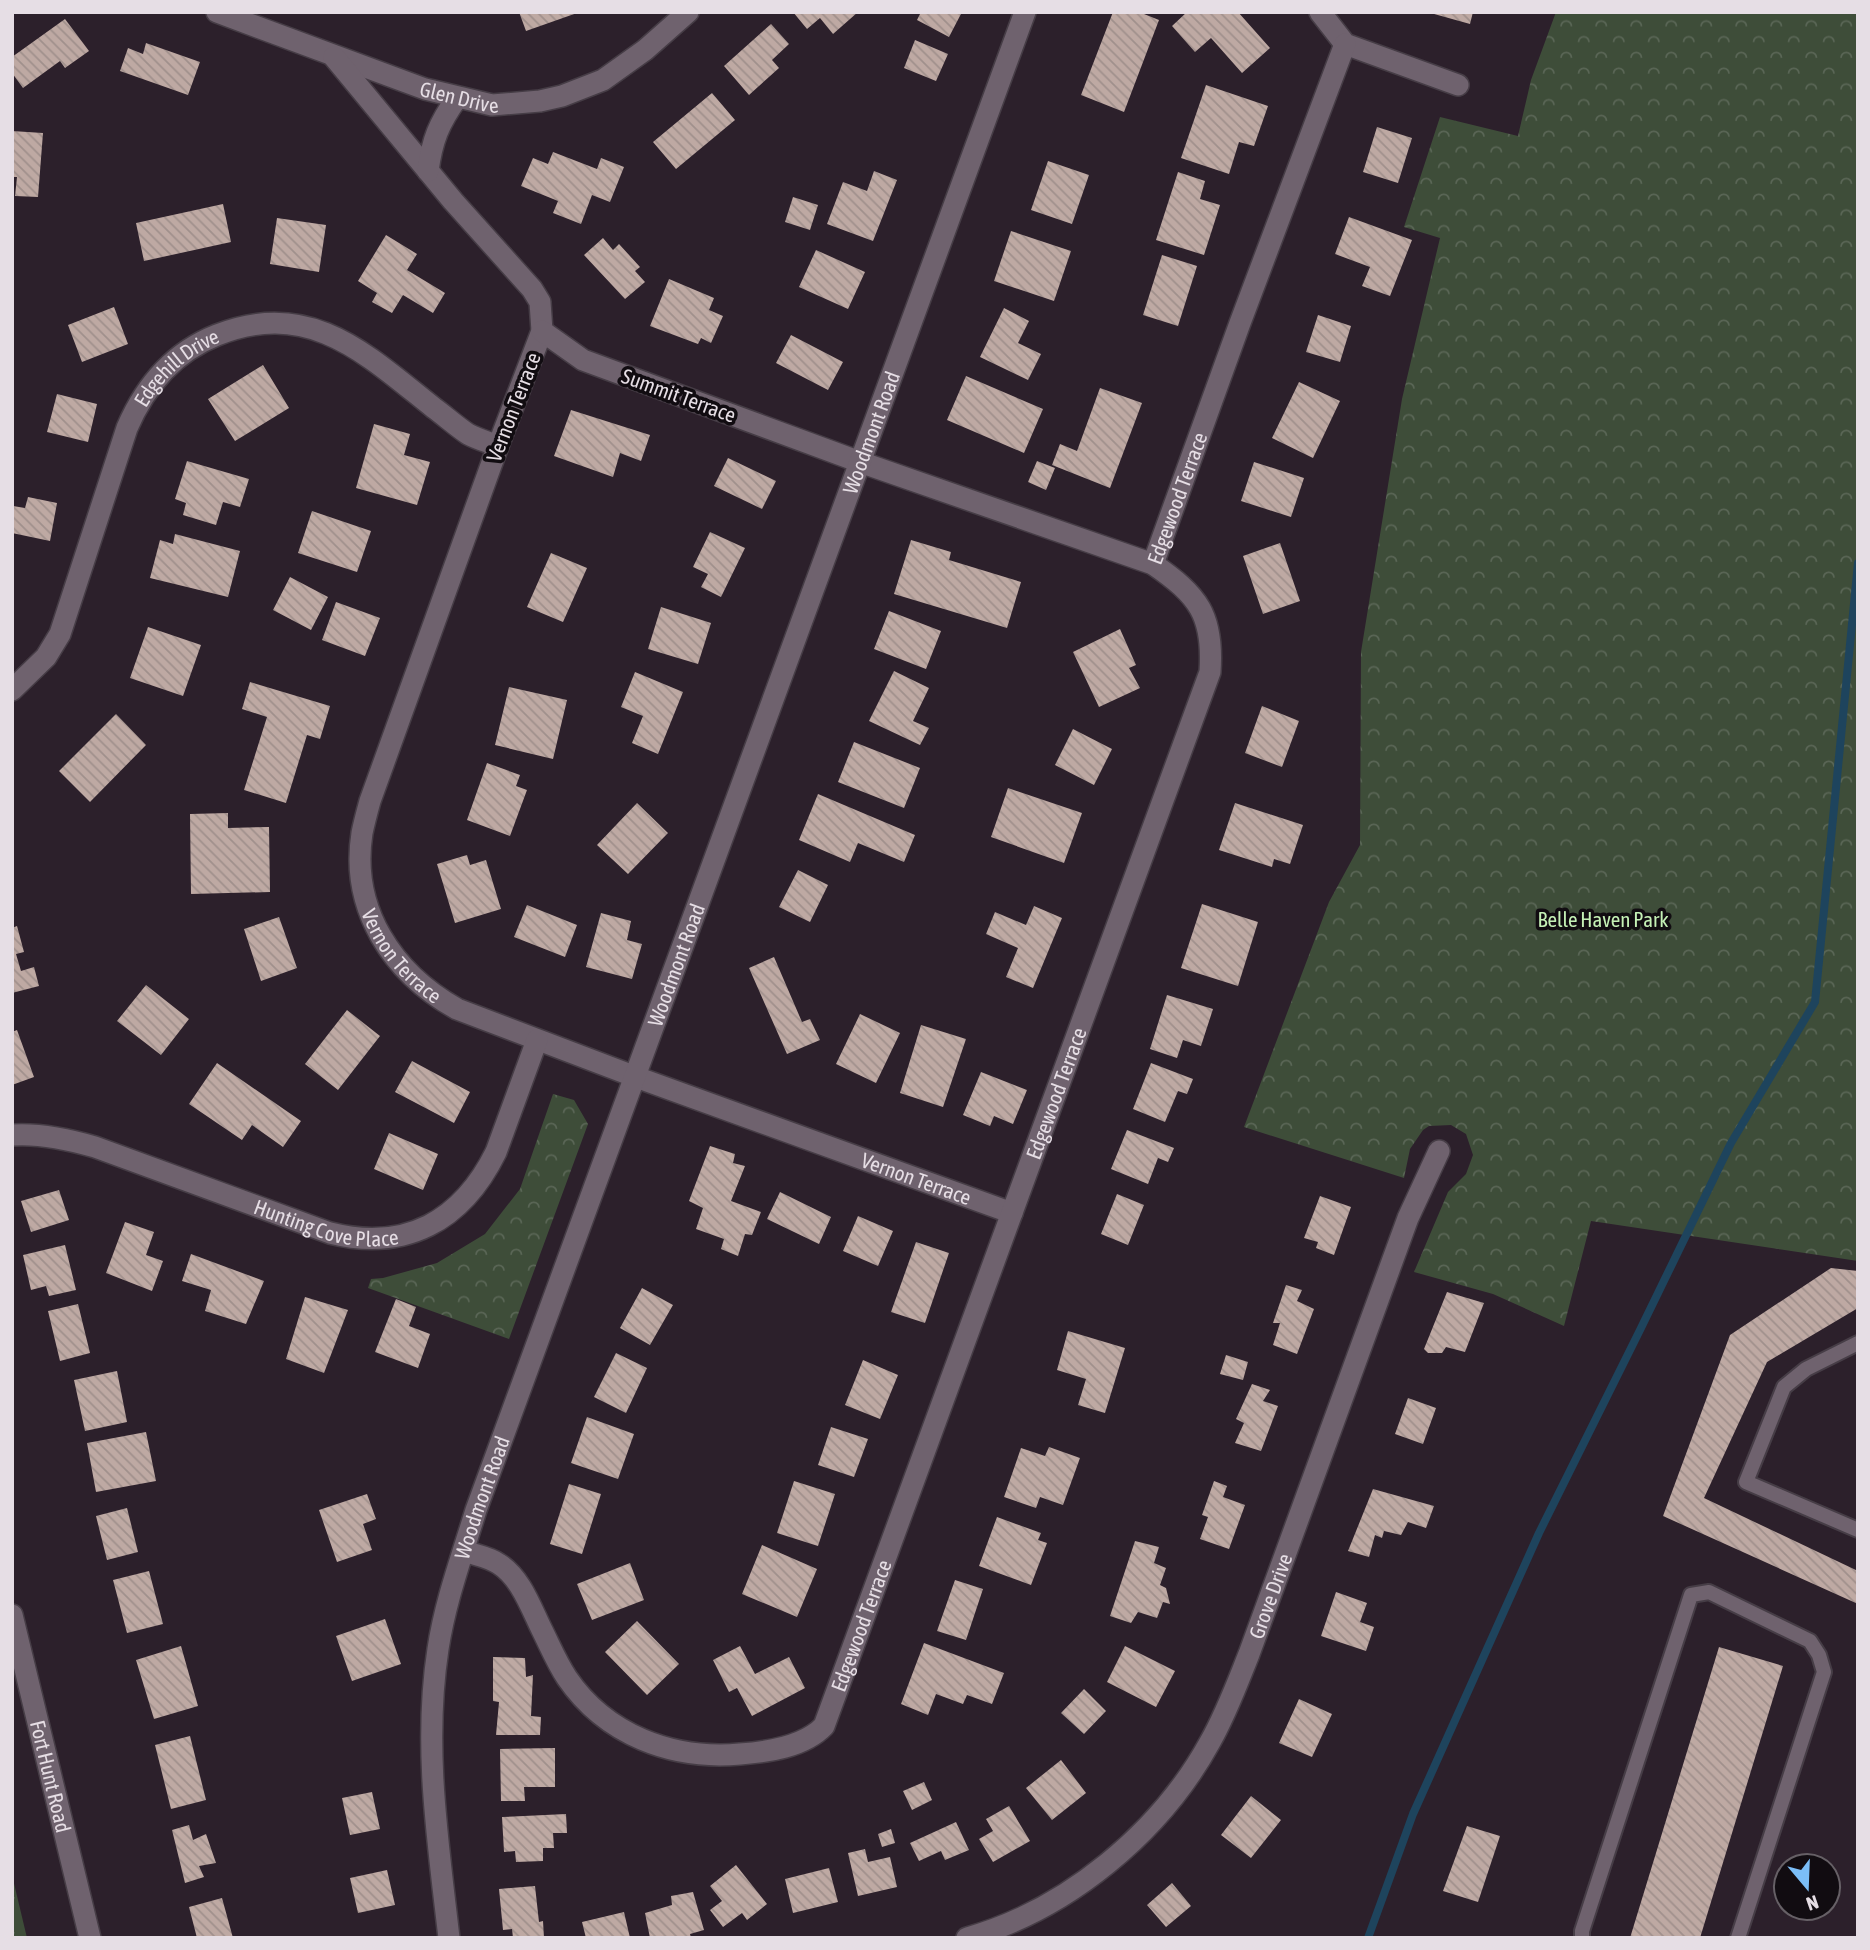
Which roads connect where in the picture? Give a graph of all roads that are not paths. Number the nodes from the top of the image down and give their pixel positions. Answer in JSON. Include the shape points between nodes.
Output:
{"nodes":[{"id":1,"x":217,"y":12,"type":"edge"},
{"id":2,"x":688,"y":12,"type":"edge"},
{"id":3,"x":1025,"y":12,"type":"edge"},
{"id":4,"x":1320,"y":12,"type":"edge"},
{"id":5,"x":1345,"y":44,"type":"junction"},
{"id":6,"x":334,"y":57,"type":"junction"},
{"id":7,"x":1458,"y":85,"type":"dead end"},
{"id":8,"x":457,"y":98,"type":"junction"},
{"id":9,"x":428,"y":171,"type":"junction"},
{"id":10,"x":542,"y":331,"type":"junction"},
{"id":11,"x":498,"y":446,"type":"junction"},
{"id":12,"x":860,"y":461,"type":"junction"},
{"id":13,"x":1153,"y":565,"type":"junction"},
{"id":14,"x":12,"y":690,"type":"edge"},
{"id":15,"x":537,"y":1040,"type":"junction"},
{"id":16,"x":636,"y":1077,"type":"junction"},
{"id":17,"x":12,"y":1135,"type":"edge"},
{"id":18,"x":1439,"y":1151,"type":"dead end"},
{"id":19,"x":1012,"y":1213,"type":"junction"},
{"id":20,"x":1858,"y":1343,"type":"edge"},
{"id":21,"x":1858,"y":1530,"type":"edge"},
{"id":22,"x":464,"y":1550,"type":"junction"},
{"id":23,"x":12,"y":1615,"type":"edge"},
{"id":24,"x":90,"y":1938,"type":"edge"},
{"id":25,"x":449,"y":1938,"type":"edge"},
{"id":26,"x":967,"y":1938,"type":"edge"},
{"id":27,"x":1582,"y":1938,"type":"edge"},
{"id":28,"x":1738,"y":1938,"type":"edge"}],
"edges":[{"from":1,"to":6,"type":"street","name":"Glen Drive"},
{"from":2,"to":8,"type":"street","name":"Glen Drive","via":[[623,68],[582,89],[540,101],[492,105]]},
{"from":3,"to":12,"type":"street","name":"Woodmont Road"},
{"from":4,"to":5,"type":"street"},
{"from":5,"to":7,"type":"street"},
{"from":5,"to":13,"type":"street","name":"Edgewood Terrace"},
{"from":6,"to":8,"type":"street","name":"Glen Drive"},
{"from":6,"to":9,"type":"street"},
{"from":8,"to":9,"type":"street","via":[[432,141]]},
{"from":9,"to":10,"type":"street","via":[[532,289],[540,302]]},
{"from":10,"to":11,"type":"street","name":"Vernon Terrace"},
{"from":10,"to":12,"type":"street","name":"Summit Terrace","via":[[583,360]]},
{"from":11,"to":14,"type":"street","name":"Edgehill Drive","via":[[469,434],[359,349],[320,330],[263,323],[207,338],[167,367],[135,408],[60,634],[46,657]]},
{"from":11,"to":15,"type":"street","name":"Vernon Terrace","via":[[370,802],[360,866],[375,926],[410,976],[457,1009]]},
{"from":12,"to":13,"type":"street","name":"Summit Terrace"},
{"from":12,"to":16,"type":"street","name":"Woodmont Road"},
{"from":13,"to":19,"type":"street","name":"Edgewood Terrace","via":[[1181,584],[1199,605],[1212,646],[1210,672]]},
{"from":15,"to":16,"type":"street","name":"Vernon Terrace"},
{"from":15,"to":17,"type":"street","name":"Hunting Cove Place","via":[[496,1152],[468,1196],[428,1227],[382,1240],[330,1233],[82,1143],[44,1135]]},
{"from":16,"to":19,"type":"street","name":"Vernon Terrace"},
{"from":16,"to":22,"type":"street","name":"Woodmont Road"},
{"from":18,"to":26,"type":"street","name":"Grove Drive","via":[[1408,1218],[1249,1654],[1210,1744],[1160,1811],[1095,1872],[1054,1900]]},
{"from":19,"to":22,"type":"street","name":"Edgewood Terrace","via":[[833,1704],[815,1736],[799,1744],[715,1756],[672,1751],[615,1726],[587,1703],[567,1678],[514,1578],[499,1564]]},
{"from":20,"to":21,"type":"lane","via":[[1806,1369],[1784,1387],[1746,1482]]},
{"from":22,"to":25,"type":"street","name":"Woodmont Road","via":[[438,1649],[432,1713],[433,1795]]},
{"from":23,"to":24,"type":"street","name":"Fort Hunt Road"},
{"from":27,"to":28,"type":"lane","via":[[1691,1595],[1709,1592],[1810,1642],[1824,1672]]}]}
